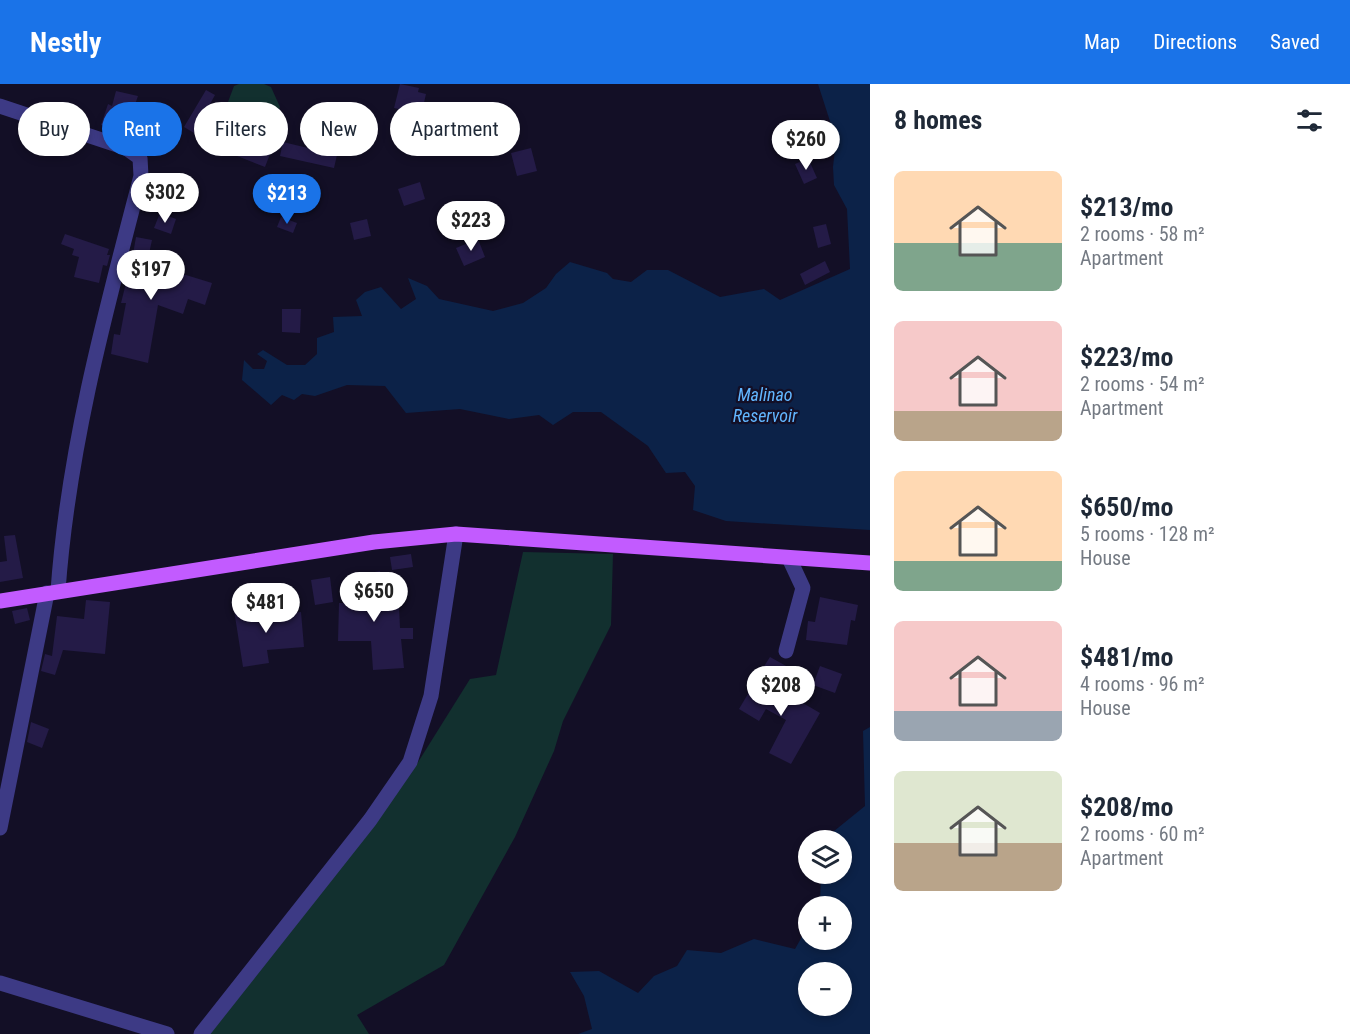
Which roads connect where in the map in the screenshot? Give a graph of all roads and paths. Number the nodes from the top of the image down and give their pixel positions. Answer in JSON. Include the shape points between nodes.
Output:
{"nodes":[{"id":1,"x":0,"y":106,"type":"edge"},
{"id":2,"x":456,"y":534,"type":"junction"},
{"id":3,"x":789,"y":558,"type":"junction"},
{"id":4,"x":870,"y":563,"type":"edge"},
{"id":5,"x":53,"y":592,"type":"junction"},
{"id":6,"x":0,"y":601,"type":"edge"},
{"id":7,"x":786,"y":651,"type":"dead end"},
{"id":8,"x":0,"y":828,"type":"edge"},
{"id":9,"x":0,"y":983,"type":"edge"},
{"id":10,"x":167,"y":1034,"type":"edge"},
{"id":11,"x":201,"y":1034,"type":"edge"}],
"edges":[{"from":1,"to":5,"type":"street","via":[[126,148],[140,158],[141,176],[96,347]]},
{"from":2,"to":3,"type":"main road"},
{"from":2,"to":5,"type":"main road","via":[[374,542]]},
{"from":2,"to":11,"type":"street","via":[[431,696],[410,762],[370,820]]},
{"from":3,"to":4,"type":"main road"},
{"from":3,"to":7,"type":"street","via":[[803,588]]},
{"from":5,"to":6,"type":"main road"},
{"from":5,"to":8,"type":"street"},
{"from":9,"to":10,"type":"street"}]}
